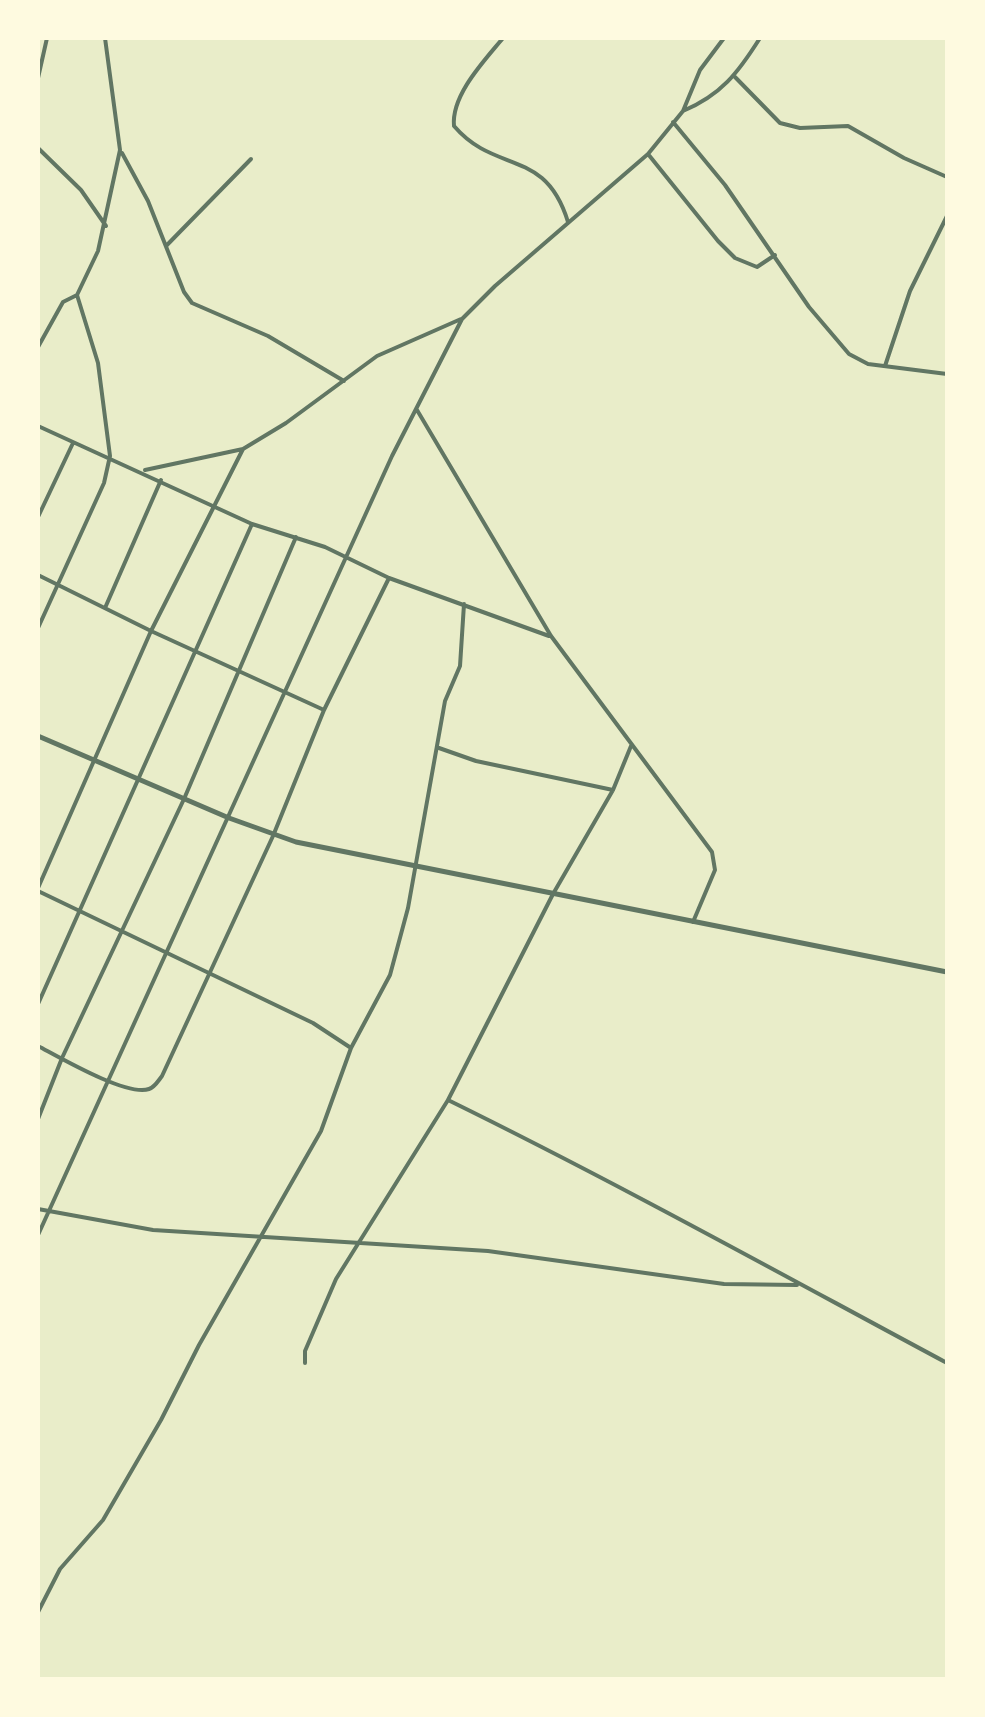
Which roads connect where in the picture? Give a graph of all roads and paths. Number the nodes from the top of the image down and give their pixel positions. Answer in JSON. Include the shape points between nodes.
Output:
{"nodes":[{"id":1,"x":47,"y":38,"type":"edge"},
{"id":2,"x":105,"y":38,"type":"edge"},
{"id":3,"x":503,"y":38,"type":"edge"},
{"id":4,"x":619,"y":38,"type":"edge"},
{"id":5,"x":630,"y":38,"type":"edge"},
{"id":6,"x":724,"y":38,"type":"edge"},
{"id":7,"x":760,"y":38,"type":"edge"},
{"id":8,"x":735,"y":77,"type":"junction"},
{"id":9,"x":38,"y":78,"type":"edge"},
{"id":10,"x":683,"y":111,"type":"junction"},
{"id":11,"x":673,"y":122,"type":"junction"},
{"id":12,"x":38,"y":148,"type":"edge"},
{"id":13,"x":120,"y":150,"type":"junction"},
{"id":14,"x":648,"y":154,"type":"junction"},
{"id":15,"x":251,"y":159,"type":"dead end"},
{"id":16,"x":947,"y":177,"type":"edge"},
{"id":17,"x":947,"y":216,"type":"edge"},
{"id":18,"x":568,"y":222,"type":"junction"},
{"id":19,"x":106,"y":226,"type":"junction"},
{"id":20,"x":167,"y":245,"type":"junction"},
{"id":21,"x":775,"y":255,"type":"junction"},
{"id":22,"x":77,"y":295,"type":"junction"},
{"id":23,"x":462,"y":319,"type":"junction"},
{"id":24,"x":38,"y":347,"type":"edge"},
{"id":25,"x":885,"y":366,"type":"junction"},
{"id":26,"x":947,"y":374,"type":"edge"},
{"id":27,"x":344,"y":381,"type":"junction"},
{"id":28,"x":417,"y":410,"type":"junction"},
{"id":29,"x":38,"y":426,"type":"edge"},
{"id":30,"x":73,"y":443,"type":"junction"},
{"id":31,"x":243,"y":449,"type":"junction"},
{"id":32,"x":110,"y":456,"type":"junction"},
{"id":33,"x":143,"y":471,"type":"junction"},
{"id":34,"x":161,"y":480,"type":"junction"},
{"id":35,"x":211,"y":506,"type":"junction"},
{"id":36,"x":38,"y":517,"type":"edge"},
{"id":37,"x":252,"y":524,"type":"junction"},
{"id":38,"x":296,"y":537,"type":"junction"},
{"id":39,"x":347,"y":557,"type":"junction"},
{"id":40,"x":38,"y":575,"type":"edge"},
{"id":41,"x":389,"y":578,"type":"junction"},
{"id":42,"x":57,"y":583,"type":"junction"},
{"id":43,"x":464,"y":604,"type":"junction"},
{"id":44,"x":105,"y":608,"type":"junction"},
{"id":45,"x":38,"y":628,"type":"edge"},
{"id":46,"x":151,"y":631,"type":"junction"},
{"id":47,"x":551,"y":636,"type":"junction"},
{"id":48,"x":194,"y":650,"type":"junction"},
{"id":49,"x":238,"y":669,"type":"junction"},
{"id":50,"x":284,"y":690,"type":"junction"},
{"id":51,"x":324,"y":710,"type":"junction"},
{"id":52,"x":38,"y":736,"type":"edge"},
{"id":53,"x":631,"y":746,"type":"junction"},
{"id":54,"x":439,"y":748,"type":"junction"},
{"id":55,"x":92,"y":760,"type":"junction"},
{"id":56,"x":138,"y":780,"type":"junction"},
{"id":57,"x":613,"y":790,"type":"junction"},
{"id":58,"x":184,"y":799,"type":"junction"},
{"id":59,"x":229,"y":818,"type":"junction"},
{"id":60,"x":273,"y":836,"type":"junction"},
{"id":61,"x":415,"y":864,"type":"junction"},
{"id":62,"x":38,"y":890,"type":"edge"},
{"id":63,"x":553,"y":894,"type":"junction"},
{"id":64,"x":81,"y":912,"type":"junction"},
{"id":65,"x":693,"y":922,"type":"junction"},
{"id":66,"x":123,"y":933,"type":"junction"},
{"id":67,"x":165,"y":954,"type":"junction"},
{"id":68,"x":947,"y":972,"type":"edge"},
{"id":69,"x":207,"y":974,"type":"junction"},
{"id":70,"x":38,"y":1004,"type":"edge"},
{"id":71,"x":38,"y":1046,"type":"edge"},
{"id":72,"x":351,"y":1048,"type":"junction"},
{"id":73,"x":62,"y":1058,"type":"junction"},
{"id":74,"x":108,"y":1081,"type":"junction"},
{"id":75,"x":448,"y":1100,"type":"junction"},
{"id":76,"x":38,"y":1119,"type":"edge"},
{"id":77,"x":38,"y":1209,"type":"edge"},
{"id":78,"x":49,"y":1211,"type":"junction"},
{"id":79,"x":38,"y":1235,"type":"edge"},
{"id":80,"x":260,"y":1238,"type":"junction"},
{"id":81,"x":363,"y":1241,"type":"junction"},
{"id":82,"x":797,"y":1285,"type":"junction"},
{"id":83,"x":305,"y":1363,"type":"dead end"},
{"id":84,"x":947,"y":1363,"type":"edge"},
{"id":85,"x":38,"y":1612,"type":"edge"}],
"edges":[{"from":1,"to":9,"type":"street"},
{"from":2,"to":13,"type":"street"},
{"from":3,"to":18,"type":"street","via":[[461,99],[454,126],[505,161],[542,175],[557,193]]},
{"from":4,"to":5,"type":"street"},
{"from":6,"to":10,"type":"street","via":[[700,70]]},
{"from":7,"to":8,"type":"street"},
{"from":8,"to":10,"type":"street","via":[[709,100]]},
{"from":8,"to":16,"type":"street","via":[[789,128],[848,126]]},
{"from":10,"to":11,"type":"street"},
{"from":11,"to":14,"type":"street"},
{"from":11,"to":21,"type":"street"},
{"from":12,"to":19,"type":"street","via":[[81,190]]},
{"from":13,"to":19,"type":"street"},
{"from":13,"to":20,"type":"street"},
{"from":14,"to":18,"type":"street"},
{"from":14,"to":21,"type":"street","via":[[735,258],[757,267]]},
{"from":15,"to":20,"type":"street"},
{"from":17,"to":25,"type":"street","via":[[910,291]]},
{"from":18,"to":23,"type":"street"},
{"from":19,"to":22,"type":"street"},
{"from":20,"to":27,"type":"street","via":[[192,303],[268,336]]},
{"from":21,"to":25,"type":"street","via":[[849,354]]},
{"from":22,"to":24,"type":"street","via":[[56,311]]},
{"from":22,"to":32,"type":"street","via":[[98,363]]},
{"from":23,"to":27,"type":"street","via":[[405,341]]},
{"from":23,"to":28,"type":"street"},
{"from":25,"to":26,"type":"street"},
{"from":27,"to":31,"type":"street"},
{"from":28,"to":39,"type":"street"},
{"from":28,"to":47,"type":"street"},
{"from":29,"to":30,"type":"street"},
{"from":30,"to":32,"type":"street"},
{"from":30,"to":36,"type":"street"},
{"from":31,"to":33,"type":"street"},
{"from":31,"to":35,"type":"street"},
{"from":32,"to":33,"type":"street"},
{"from":32,"to":42,"type":"street","via":[[104,483]]},
{"from":33,"to":34,"type":"street"},
{"from":34,"to":35,"type":"street"},
{"from":34,"to":44,"type":"street"},
{"from":35,"to":37,"type":"street"},
{"from":35,"to":46,"type":"street"},
{"from":37,"to":38,"type":"street"},
{"from":37,"to":48,"type":"street"},
{"from":38,"to":39,"type":"street"},
{"from":38,"to":49,"type":"street"},
{"from":39,"to":41,"type":"street"},
{"from":39,"to":50,"type":"street"},
{"from":40,"to":42,"type":"street"},
{"from":41,"to":43,"type":"street"},
{"from":41,"to":51,"type":"street"},
{"from":42,"to":44,"type":"street"},
{"from":42,"to":45,"type":"street"},
{"from":43,"to":47,"type":"street"},
{"from":43,"to":54,"type":"street","via":[[460,666],[445,701]]},
{"from":44,"to":46,"type":"street"},
{"from":46,"to":48,"type":"street"},
{"from":46,"to":55,"type":"street"},
{"from":47,"to":53,"type":"street"},
{"from":48,"to":49,"type":"street"},
{"from":48,"to":56,"type":"street"},
{"from":49,"to":50,"type":"street"},
{"from":49,"to":58,"type":"street"},
{"from":50,"to":51,"type":"street"},
{"from":50,"to":59,"type":"street"},
{"from":51,"to":60,"type":"street"},
{"from":52,"to":55,"type":"street"},
{"from":53,"to":57,"type":"street"},
{"from":53,"to":65,"type":"street","via":[[715,858]]},
{"from":54,"to":57,"type":"street"},
{"from":54,"to":61,"type":"street"},
{"from":55,"to":56,"type":"street"},
{"from":55,"to":62,"type":"street"},
{"from":56,"to":58,"type":"street"},
{"from":56,"to":64,"type":"street"},
{"from":57,"to":63,"type":"street"},
{"from":58,"to":59,"type":"street"},
{"from":58,"to":66,"type":"street"},
{"from":59,"to":60,"type":"street"},
{"from":59,"to":67,"type":"street"},
{"from":60,"to":61,"type":"street"},
{"from":60,"to":69,"type":"street"},
{"from":61,"to":63,"type":"street"},
{"from":61,"to":72,"type":"street","via":[[390,975]]},
{"from":62,"to":64,"type":"street"},
{"from":63,"to":65,"type":"street"},
{"from":63,"to":75,"type":"street"},
{"from":64,"to":66,"type":"street"},
{"from":64,"to":70,"type":"street"},
{"from":65,"to":68,"type":"street"},
{"from":66,"to":67,"type":"street"},
{"from":66,"to":73,"type":"street"},
{"from":67,"to":69,"type":"street"},
{"from":67,"to":74,"type":"street"},
{"from":69,"to":72,"type":"street","via":[[313,1023]]},
{"from":69,"to":74,"type":"street","via":[[155,1086],[143,1090]]},
{"from":71,"to":73,"type":"street"},
{"from":72,"to":80,"type":"street","via":[[321,1131]]},
{"from":73,"to":74,"type":"street"},
{"from":73,"to":76,"type":"street"},
{"from":74,"to":78,"type":"street"},
{"from":75,"to":81,"type":"street"},
{"from":75,"to":82,"type":"street","via":[[674,1214]]},
{"from":77,"to":78,"type":"street"},
{"from":78,"to":79,"type":"street"},
{"from":78,"to":80,"type":"street","via":[[153,1230]]},
{"from":80,"to":81,"type":"street"},
{"from":80,"to":85,"type":"street","via":[[136,1466],[103,1520],[60,1569]]},
{"from":81,"to":82,"type":"street","via":[[488,1251],[724,1284]]},
{"from":81,"to":83,"type":"street","via":[[336,1279],[305,1351]]},
{"from":82,"to":84,"type":"street"}]}
